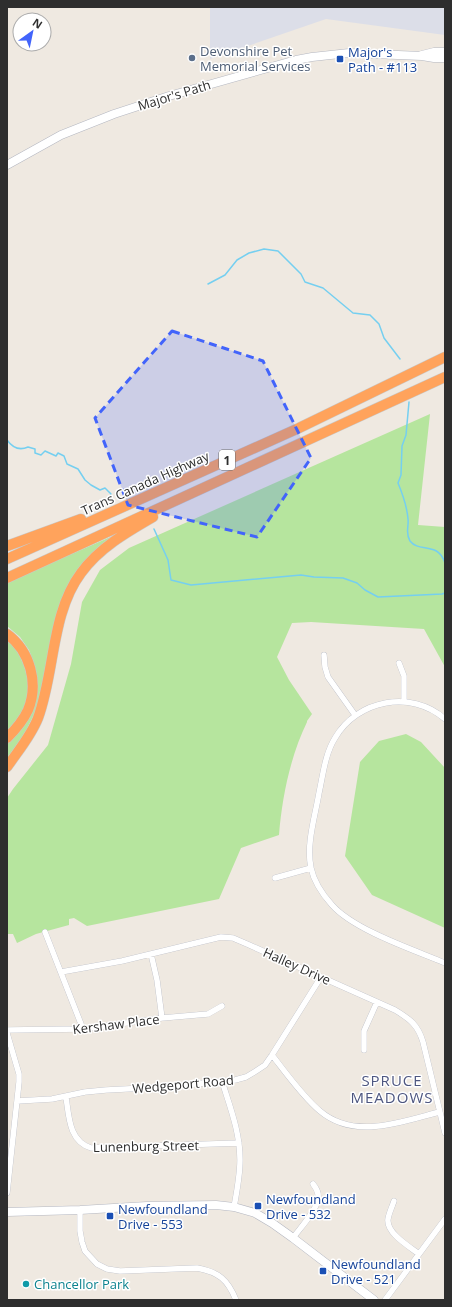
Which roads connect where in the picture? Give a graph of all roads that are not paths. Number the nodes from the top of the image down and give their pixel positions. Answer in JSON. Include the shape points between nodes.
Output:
{"nodes":[{"id":1,"x":445,"y":52,"type":"edge"},
{"id":2,"x":422,"y":56,"type":"junction"},
{"id":3,"x":445,"y":58,"type":"edge"},
{"id":4,"x":7,"y":165,"type":"edge"},
{"id":5,"x":445,"y":357,"type":"edge"},
{"id":6,"x":445,"y":377,"type":"edge"},
{"id":7,"x":214,"y":483,"type":"junction"},
{"id":8,"x":110,"y":513,"type":"junction"},
{"id":9,"x":7,"y":546,"type":"edge"},
{"id":10,"x":7,"y":559,"type":"edge"},
{"id":11,"x":7,"y":578,"type":"edge"},
{"id":12,"x":7,"y":634,"type":"edge"},
{"id":13,"x":324,"y":655,"type":"dead end"},
{"id":14,"x":399,"y":663,"type":"dead end"},
{"id":15,"x":404,"y":702,"type":"junction"},
{"id":16,"x":355,"y":715,"type":"junction"},
{"id":17,"x":445,"y":719,"type":"edge"},
{"id":18,"x":7,"y":738,"type":"edge"},
{"id":19,"x":7,"y":767,"type":"edge"},
{"id":20,"x":311,"y":868,"type":"junction"},
{"id":21,"x":275,"y":878,"type":"dead end"},
{"id":22,"x":45,"y":932,"type":"dead end"},
{"id":23,"x":151,"y":954,"type":"junction"},
{"id":24,"x":445,"y":963,"type":"edge"},
{"id":25,"x":61,"y":972,"type":"junction"},
{"id":26,"x":321,"y":977,"type":"junction"},
{"id":27,"x":377,"y":1002,"type":"junction"},
{"id":28,"x":222,"y":1006,"type":"dead end"},
{"id":29,"x":162,"y":1018,"type":"junction"},
{"id":30,"x":83,"y":1029,"type":"junction"},
{"id":31,"x":7,"y":1030,"type":"edge"},
{"id":32,"x":7,"y":1034,"type":"edge"},
{"id":33,"x":364,"y":1050,"type":"dead end"},
{"id":34,"x":272,"y":1055,"type":"junction"},
{"id":35,"x":222,"y":1081,"type":"junction"},
{"id":36,"x":66,"y":1097,"type":"junction"},
{"id":37,"x":17,"y":1101,"type":"junction"},
{"id":38,"x":439,"y":1112,"type":"junction"},
{"id":39,"x":445,"y":1133,"type":"edge"},
{"id":40,"x":239,"y":1143,"type":"junction"},
{"id":41,"x":313,"y":1184,"type":"dead end"},
{"id":42,"x":7,"y":1193,"type":"edge"},
{"id":43,"x":394,"y":1201,"type":"dead end"},
{"id":44,"x":234,"y":1207,"type":"junction"},
{"id":45,"x":80,"y":1210,"type":"junction"},
{"id":46,"x":7,"y":1212,"type":"edge"},
{"id":47,"x":445,"y":1220,"type":"edge"},
{"id":48,"x":293,"y":1238,"type":"junction"},
{"id":49,"x":419,"y":1254,"type":"junction"},
{"id":50,"x":236,"y":1300,"type":"edge"},
{"id":51,"x":374,"y":1300,"type":"edge"},
{"id":52,"x":385,"y":1300,"type":"edge"}],
"edges":[{"from":1,"to":2,"type":"street","name":"Major's Path"},
{"from":2,"to":3,"type":"street","name":"Major's Path"},
{"from":2,"to":4,"type":"street","name":"Major's Path","via":[[349,53],[279,64],[114,114],[61,135]]},
{"from":5,"to":8,"type":"highway","name":"Trans Canada Highway","number":"1","via":[[299,428]]},
{"from":6,"to":7,"type":"highway","number":"1"},
{"from":7,"to":11,"type":"highway","number":"1"},
{"from":7,"to":19,"type":"highway","via":[[119,538],[94,557],[81,573],[62,614],[37,718],[27,739]]},
{"from":8,"to":9,"type":"highway","via":[[96,513]]},
{"from":8,"to":10,"type":"highway","name":"Trans Canada Highway","number":"1"},
{"from":12,"to":18,"type":"highway","via":[[24,652],[32,679],[28,710],[18,727]]},
{"from":13,"to":16,"type":"street","via":[[328,677]]},
{"from":14,"to":15,"type":"street","via":[[404,676]]},
{"from":15,"to":16,"type":"street","via":[[376,705]]},
{"from":15,"to":17,"type":"street","via":[[424,707]]},
{"from":16,"to":20,"type":"street","via":[[339,731],[327,757],[311,835]]},
{"from":20,"to":21,"type":"street"},
{"from":20,"to":24,"type":"street","via":[[324,895],[342,914],[377,934]]},
{"from":22,"to":25,"type":"street"},
{"from":23,"to":25,"type":"street","name":"Halley Drive"},
{"from":23,"to":26,"type":"street","name":"Halley Drive","via":[[221,937],[233,938]]},
{"from":23,"to":29,"type":"street"},
{"from":25,"to":30,"type":"street"},
{"from":26,"to":27,"type":"street","name":"Halley Drive"},
{"from":26,"to":34,"type":"street","name":"Wedgeport Road"},
{"from":27,"to":33,"type":"street","via":[[364,1030]]},
{"from":27,"to":38,"type":"street","name":"Halley Drive","via":[[406,1016],[420,1032]]},
{"from":28,"to":29,"type":"street","name":"Kershaw Place","via":[[208,1014]]},
{"from":29,"to":30,"type":"street","name":"Kershaw Place"},
{"from":30,"to":31,"type":"street","name":"Kershaw Place"},
{"from":32,"to":37,"type":"street","via":[[19,1074]]},
{"from":34,"to":35,"type":"street","name":"Wedgeport Road","via":[[265,1064],[246,1077]]},
{"from":34,"to":38,"type":"street","via":[[307,1098],[335,1121],[368,1128]]},
{"from":35,"to":36,"type":"street","name":"Wedgeport Road","via":[[106,1090]]},
{"from":35,"to":40,"type":"street"},
{"from":36,"to":37,"type":"street","name":"Wedgeport Road"},
{"from":36,"to":40,"type":"street","name":"Lunenburg Street","via":[[73,1133],[86,1147]]},
{"from":37,"to":42,"type":"street"},
{"from":38,"to":39,"type":"street","name":"Halley Drive"},
{"from":40,"to":44,"type":"street","via":[[240,1162]]},
{"from":41,"to":48,"type":"street","via":[[318,1193],[318,1200],[314,1210]]},
{"from":43,"to":49,"type":"street","via":[[388,1219],[390,1228]]},
{"from":44,"to":45,"type":"street","via":[[155,1206]]},
{"from":44,"to":48,"type":"street","via":[[262,1217]]},
{"from":45,"to":46,"type":"street"},
{"from":45,"to":50,"type":"street","via":[[82,1242],[85,1251],[97,1264],[120,1272],[197,1268],[208,1270],[218,1274],[227,1283]]},
{"from":47,"to":49,"type":"street"},
{"from":48,"to":51,"type":"street"},
{"from":49,"to":52,"type":"street"}]}
